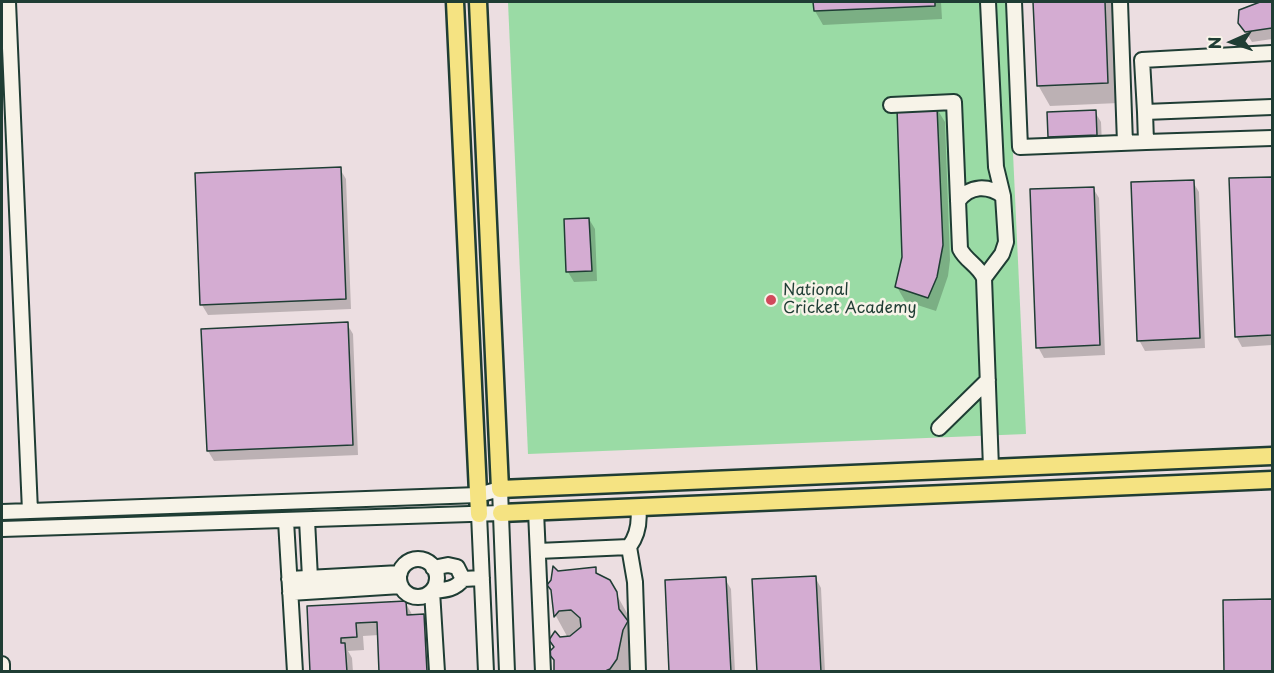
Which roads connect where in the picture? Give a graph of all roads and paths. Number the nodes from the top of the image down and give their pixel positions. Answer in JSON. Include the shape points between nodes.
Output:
{"nodes":[{"id":1,"x":8,"y":2,"type":"edge"},
{"id":2,"x":455,"y":2,"type":"edge"},
{"id":3,"x":478,"y":2,"type":"edge"},
{"id":4,"x":988,"y":2,"type":"edge"},
{"id":5,"x":1014,"y":2,"type":"edge"},
{"id":6,"x":1120,"y":2,"type":"edge"},
{"id":7,"x":1272,"y":53,"type":"edge"},
{"id":8,"x":891,"y":105,"type":"dead end"},
{"id":9,"x":1272,"y":106,"type":"edge"},
{"id":10,"x":1145,"y":112,"type":"junction"},
{"id":11,"x":1272,"y":138,"type":"edge"},
{"id":12,"x":1146,"y":142,"type":"junction"},
{"id":13,"x":1125,"y":143,"type":"junction"},
{"id":14,"x":1004,"y":196,"type":"junction"},
{"id":15,"x":958,"y":201,"type":"junction"},
{"id":16,"x":984,"y":278,"type":"junction"},
{"id":17,"x":988,"y":380,"type":"junction"},
{"id":18,"x":939,"y":428,"type":"dead end"},
{"id":19,"x":1272,"y":456,"type":"edge"},
{"id":20,"x":992,"y":468,"type":"junction"},
{"id":21,"x":1272,"y":480,"type":"edge"},
{"id":22,"x":500,"y":489,"type":"junction"},
{"id":23,"x":478,"y":495,"type":"junction"},
{"id":24,"x":638,"y":507,"type":"junction"},
{"id":25,"x":30,"y":511,"type":"junction"},
{"id":26,"x":536,"y":511,"type":"junction"},
{"id":27,"x":2,"y":512,"type":"edge"},
{"id":28,"x":501,"y":513,"type":"junction"},
{"id":29,"x":479,"y":514,"type":"junction"},
{"id":30,"x":307,"y":520,"type":"junction"},
{"id":31,"x":285,"y":521,"type":"junction"},
{"id":32,"x":2,"y":529,"type":"edge"},
{"id":33,"x":629,"y":547,"type":"junction"},
{"id":34,"x":538,"y":551,"type":"junction"},
{"id":35,"x":433,"y":567,"type":"junction"},
{"id":36,"x":310,"y":578,"type":"junction"},
{"id":37,"x":482,"y":578,"type":"junction"},
{"id":38,"x":463,"y":579,"type":"junction"},
{"id":39,"x":400,"y":580,"type":"junction"},
{"id":40,"x":290,"y":586,"type":"junction"},
{"id":41,"x":432,"y":591,"type":"junction"},
{"id":42,"x":2,"y":664,"type":"edge"},
{"id":43,"x":2,"y":672,"type":"edge"},
{"id":44,"x":295,"y":672,"type":"edge"},
{"id":45,"x":437,"y":672,"type":"edge"},
{"id":46,"x":486,"y":672,"type":"edge"},
{"id":47,"x":507,"y":672,"type":"edge"},
{"id":48,"x":543,"y":672,"type":"edge"},
{"id":49,"x":638,"y":672,"type":"edge"}],
"edges":[{"from":1,"to":25,"type":"street"},
{"from":2,"to":23,"type":"main road"},
{"from":3,"to":22,"type":"main road"},
{"from":4,"to":14,"type":"street","via":[[996,167]]},
{"from":5,"to":13,"type":"street","via":[[1020,147]]},
{"from":6,"to":13,"type":"street"},
{"from":7,"to":10,"type":"street","via":[[1142,60]]},
{"from":8,"to":15,"type":"street","via":[[954,102]]},
{"from":9,"to":10,"type":"street"},
{"from":10,"to":12,"type":"street"},
{"from":11,"to":12,"type":"street"},
{"from":12,"to":13,"type":"street"},
{"from":14,"to":15,"type":"street","via":[[991,189],[977,188]]},
{"from":14,"to":16,"type":"street","via":[[1006,242]]},
{"from":15,"to":16,"type":"street","via":[[960,249],[978,266]]},
{"from":16,"to":17,"type":"street"},
{"from":17,"to":18,"type":"street"},
{"from":17,"to":20,"type":"street"},
{"from":19,"to":20,"type":"main road"},
{"from":20,"to":22,"type":"main road"},
{"from":21,"to":24,"type":"main road"},
{"from":22,"to":23,"type":"street"},
{"from":22,"to":28,"type":"street"},
{"from":23,"to":25,"type":"street"},
{"from":23,"to":29,"type":"main road"},
{"from":24,"to":26,"type":"main road"},
{"from":24,"to":33,"type":"street","via":[[640,519]]},
{"from":25,"to":27,"type":"street"},
{"from":26,"to":28,"type":"main road"},
{"from":26,"to":34,"type":"street"},
{"from":28,"to":29,"type":"street"},
{"from":28,"to":47,"type":"street"},
{"from":29,"to":30,"type":"street"},
{"from":29,"to":37,"type":"street"},
{"from":30,"to":31,"type":"street"},
{"from":30,"to":36,"type":"street"},
{"from":31,"to":32,"type":"street"},
{"from":31,"to":40,"type":"street"},
{"from":33,"to":34,"type":"street"},
{"from":33,"to":49,"type":"street","via":[[635,582]]},
{"from":34,"to":48,"type":"street"},
{"from":35,"to":38,"type":"street","via":[[457,567]]},
{"from":35,"to":39,"type":"street","via":[[423,561],[412,561],[402,568]]},
{"from":35,"to":41,"type":"street","via":[[436,579]]},
{"from":36,"to":39,"type":"street"},
{"from":36,"to":40,"type":"street"},
{"from":37,"to":38,"type":"street"},
{"from":37,"to":46,"type":"street"},
{"from":38,"to":41,"type":"street","via":[[459,585]]},
{"from":39,"to":40,"type":"street"},
{"from":39,"to":41,"type":"street","via":[[404,591],[415,597]]},
{"from":40,"to":44,"type":"street"},
{"from":41,"to":45,"type":"street"},
{"from":42,"to":43,"type":"street"}]}
